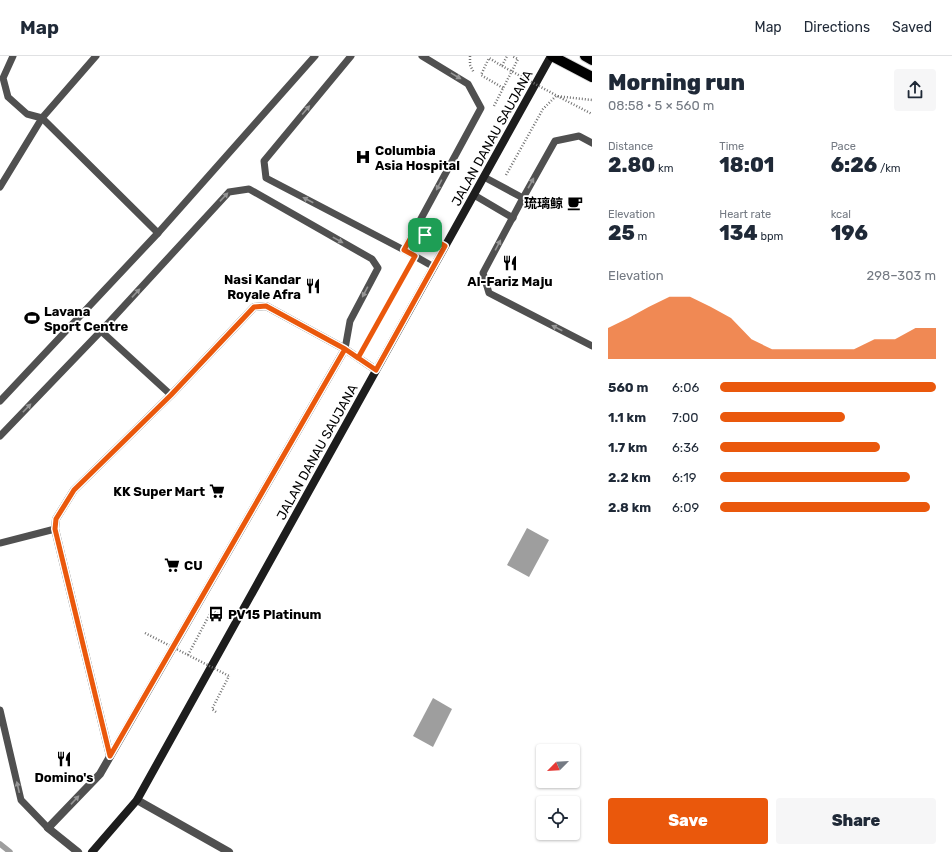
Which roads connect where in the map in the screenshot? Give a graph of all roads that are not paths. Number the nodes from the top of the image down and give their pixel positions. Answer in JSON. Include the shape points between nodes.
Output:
{"nodes":[{"id":1,"x":13,"y":56,"type":"edge"},
{"id":2,"x":96,"y":56,"type":"edge"},
{"id":3,"x":315,"y":56,"type":"edge"},
{"id":4,"x":351,"y":56,"type":"edge"},
{"id":5,"x":422,"y":56,"type":"edge"},
{"id":6,"x":552,"y":56,"type":"edge"},
{"id":7,"x":585,"y":56,"type":"edge"},
{"id":8,"x":592,"y":60,"type":"edge"},
{"id":9,"x":592,"y":77,"type":"edge"},
{"id":10,"x":42,"y":118,"type":"junction"},
{"id":11,"x":592,"y":143,"type":"edge"},
{"id":12,"x":484,"y":177,"type":"junction"},
{"id":13,"x":0,"y":187,"type":"edge"},
{"id":14,"x":474,"y":195,"type":"junction"},
{"id":15,"x":523,"y":198,"type":"junction"},
{"id":16,"x":513,"y":218,"type":"junction"},
{"id":17,"x":415,"y":230,"type":"junction"},
{"id":18,"x":158,"y":233,"type":"junction"},
{"id":19,"x":445,"y":246,"type":"junction"},
{"id":20,"x":404,"y":250,"type":"junction"},
{"id":21,"x":434,"y":267,"type":"junction"},
{"id":22,"x":101,"y":330,"type":"junction"},
{"id":23,"x":592,"y":346,"type":"edge"},
{"id":24,"x":345,"y":349,"type":"junction"},
{"id":25,"x":376,"y":370,"type":"junction"},
{"id":26,"x":171,"y":395,"type":"junction"},
{"id":27,"x":0,"y":401,"type":"edge"},
{"id":28,"x":0,"y":436,"type":"edge"},
{"id":29,"x":55,"y":529,"type":"junction"},
{"id":30,"x":0,"y":543,"type":"edge"},
{"id":31,"x":0,"y":710,"type":"edge"},
{"id":32,"x":110,"y":756,"type":"junction"},
{"id":33,"x":137,"y":800,"type":"junction"},
{"id":34,"x":48,"y":828,"type":"junction"},
{"id":35,"x":78,"y":852,"type":"edge"},
{"id":36,"x":92,"y":852,"type":"edge"},
{"id":37,"x":229,"y":852,"type":"edge"}],
"edges":[{"from":1,"to":10,"type":"lane","via":[[3,78],[8,97],[27,114]]},
{"from":2,"to":10,"type":"lane"},
{"from":3,"to":18,"type":"lane"},
{"from":20,"to":4,"type":"lane","one_way":true,"via":[[266,178],[264,161]]},
{"from":5,"to":17,"type":"lane","one_way":true,"via":[[468,84],[481,108]]},
{"from":6,"to":9,"type":"main road"},
{"from":6,"to":12,"type":"street","name":"JALAN DANAU SAUJANA"},
{"from":7,"to":8,"type":"main road"},
{"from":10,"to":13,"type":"lane"},
{"from":10,"to":18,"type":"lane"},
{"from":15,"to":11,"type":"lane","one_way":true,"via":[[555,140],[579,136]]},
{"from":12,"to":14,"type":"street","name":"JALAN DANAU SAUJANA"},
{"from":12,"to":15,"type":"lane"},
{"from":14,"to":16,"type":"lane"},
{"from":14,"to":19,"type":"street","name":"JALAN DANAU SAUJANA"},
{"from":15,"to":16,"type":"lane"},
{"from":23,"to":16,"type":"lane","one_way":true,"via":[[489,293],[483,273]]},
{"from":17,"to":19,"type":"lane"},
{"from":17,"to":20,"type":"lane"},
{"from":18,"to":27,"type":"lane"},
{"from":19,"to":21,"type":"street","name":"JALAN DANAU SAUJANA"},
{"from":20,"to":21,"type":"lane"},
{"from":21,"to":25,"type":"street","name":"JALAN DANAU SAUJANA"},
{"from":22,"to":24,"type":"lane","one_way":true,"via":[[229,192],[249,189],[372,259],[378,268],[350,321]]},
{"from":22,"to":26,"type":"lane"},
{"from":28,"to":22,"type":"lane","one_way":true},
{"from":24,"to":25,"type":"street"},
{"from":24,"to":26,"type":"street","via":[[266,306],[254,307]]},
{"from":24,"to":32,"type":"street"},
{"from":25,"to":33,"type":"street","name":"JALAN DANAU SAUJANA"},
{"from":26,"to":29,"type":"street","via":[[74,490],[56,519]]},
{"from":29,"to":30,"type":"lane"},
{"from":29,"to":32,"type":"street"},
{"from":34,"to":31,"type":"lane","one_way":true,"via":[[21,800]]},
{"from":34,"to":32,"type":"street","one_way":true,"via":[[100,774]]},
{"from":33,"to":36,"type":"street","name":"JALAN DANAU SAUJANA"},
{"from":33,"to":37,"type":"street"},
{"from":34,"to":35,"type":"street"}]}
